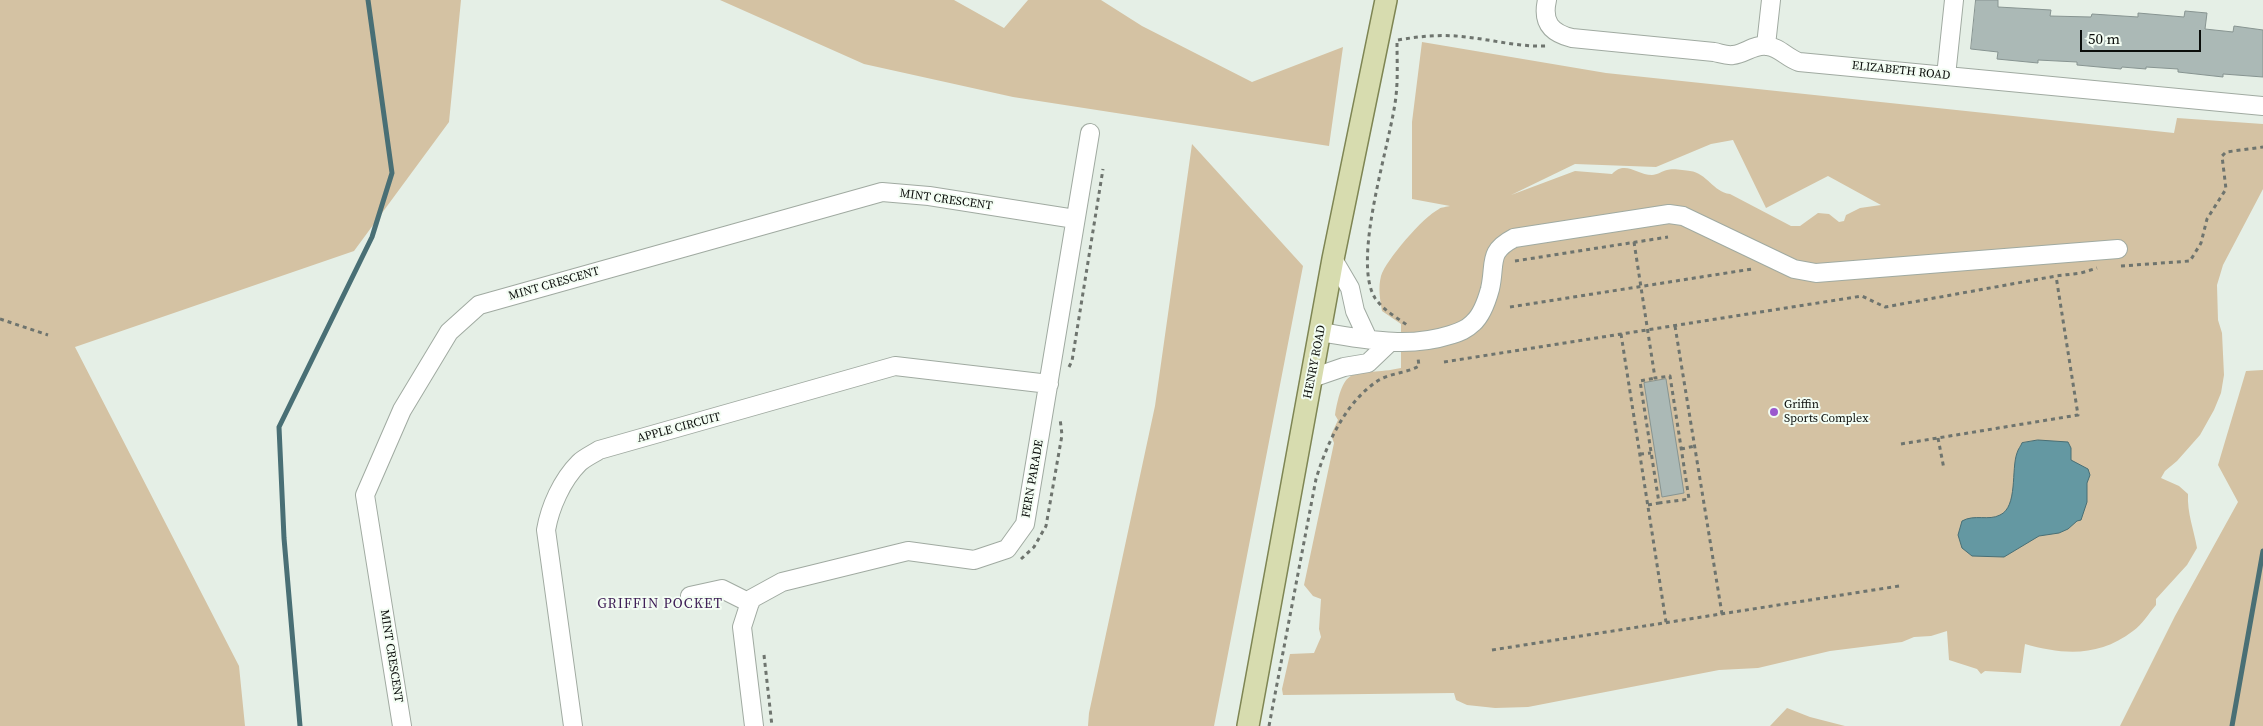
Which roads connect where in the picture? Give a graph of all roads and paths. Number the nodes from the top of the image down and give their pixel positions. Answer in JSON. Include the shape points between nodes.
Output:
{"nodes":[{"id":1,"x":1386,"y":0,"type":"edge"},
{"id":2,"x":1547,"y":0,"type":"edge"},
{"id":3,"x":1770,"y":0,"type":"edge"},
{"id":4,"x":1954,"y":0,"type":"edge"},
{"id":5,"x":1552,"y":29,"type":"junction"},
{"id":6,"x":1398,"y":40,"type":"dead end"},
{"id":7,"x":1766,"y":46,"type":"junction"},
{"id":8,"x":1946,"y":76,"type":"junction"},
{"id":9,"x":2263,"y":106,"type":"edge"},
{"id":10,"x":1090,"y":133,"type":"dead end"},
{"id":11,"x":2263,"y":147,"type":"edge"},
{"id":12,"x":1103,"y":166,"type":"dead end"},
{"id":13,"x":1075,"y":219,"type":"junction"},
{"id":14,"x":1668,"y":236,"type":"dead end"},
{"id":15,"x":1634,"y":242,"type":"junction"},
{"id":16,"x":2118,"y":249,"type":"dead end"},
{"id":17,"x":1333,"y":259,"type":"junction"},
{"id":18,"x":1515,"y":262,"type":"dead end"},
{"id":19,"x":2116,"y":267,"type":"dead end"},
{"id":20,"x":2098,"y":268,"type":"dead end"},
{"id":21,"x":1752,"y":269,"type":"dead end"},
{"id":22,"x":2056,"y":276,"type":"junction"},
{"id":23,"x":1642,"y":286,"type":"junction"},
{"id":24,"x":1510,"y":307,"type":"dead end"},
{"id":25,"x":0,"y":319,"type":"edge"},
{"id":26,"x":1675,"y":326,"type":"junction"},
{"id":27,"x":1648,"y":330,"type":"junction"},
{"id":28,"x":1320,"y":332,"type":"junction"},
{"id":29,"x":1621,"y":334,"type":"junction"},
{"id":30,"x":48,"y":335,"type":"dead end"},
{"id":31,"x":1368,"y":339,"type":"junction"},
{"id":32,"x":1389,"y":343,"type":"junction"},
{"id":33,"x":1444,"y":362,"type":"dead end"},
{"id":34,"x":1068,"y":368,"type":"dead end"},
{"id":35,"x":1312,"y":378,"type":"junction"},
{"id":36,"x":1655,"y":378,"type":"junction"},
{"id":37,"x":1049,"y":384,"type":"junction"},
{"id":38,"x":1060,"y":409,"type":"dead end"},
{"id":39,"x":1938,"y":438,"type":"junction"},
{"id":40,"x":1901,"y":444,"type":"dead end"},
{"id":41,"x":1695,"y":446,"type":"junction"},
{"id":42,"x":1681,"y":448,"type":"junction"},
{"id":43,"x":1651,"y":453,"type":"junction"},
{"id":44,"x":1640,"y":454,"type":"junction"},
{"id":45,"x":1944,"y":470,"type":"dead end"},
{"id":46,"x":1659,"y":503,"type":"junction"},
{"id":47,"x":1648,"y":505,"type":"junction"},
{"id":48,"x":1018,"y":561,"type":"dead end"},
{"id":49,"x":1899,"y":586,"type":"dead end"},
{"id":50,"x":690,"y":596,"type":"dead end"},
{"id":51,"x":750,"y":603,"type":"junction"},
{"id":52,"x":1722,"y":614,"type":"junction"},
{"id":53,"x":1666,"y":622,"type":"junction"},
{"id":54,"x":1492,"y":650,"type":"dead end"},
{"id":55,"x":764,"y":653,"type":"dead end"},
{"id":56,"x":402,"y":726,"type":"edge"},
{"id":57,"x":573,"y":726,"type":"edge"},
{"id":58,"x":754,"y":726,"type":"edge"},
{"id":59,"x":772,"y":726,"type":"edge"},
{"id":60,"x":1248,"y":726,"type":"edge"}],
"edges":[{"from":1,"to":17,"type":"main road","name":"HENRY ROAD"},
{"from":2,"to":5,"type":"street","via":[[1546,17]]},
{"from":3,"to":7,"type":"street"},
{"from":4,"to":8,"type":"street"},
{"from":5,"to":6,"type":"path","via":[[1551,46],[1442,35]]},
{"from":5,"to":7,"type":"street","via":[[1572,38],[1729,56]]},
{"from":7,"to":8,"type":"street","name":"ELIZABETH ROAD","via":[[1799,62]]},
{"from":8,"to":9,"type":"street","name":"ELIZABETH ROAD"},
{"from":10,"to":13,"type":"street","name":"FERN PARADE"},
{"from":11,"to":19,"type":"path","via":[[2226,152],[2222,156],[2226,189],[2206,219],[2200,243],[2190,261]]},
{"from":12,"to":34,"type":"path","via":[[1072,361]]},
{"from":13,"to":37,"type":"street","name":"FERN PARADE"},
{"from":13,"to":56,"type":"street","name":"MINT CRESCENT","via":[[929,196],[882,192],[479,305],[449,332],[407,402],[365,495]]},
{"from":14,"to":15,"type":"path"},
{"from":15,"to":18,"type":"path"},
{"from":15,"to":23,"type":"path"},
{"from":16,"to":32,"type":"street","via":[[1816,273],[1794,269],[1683,216],[1669,214],[1514,238],[1501,245],[1495,254],[1490,288],[1475,322],[1464,331],[1429,341]]},
{"from":17,"to":28,"type":"main road","name":"HENRY ROAD"},
{"from":17,"to":31,"type":"street","via":[[1350,288],[1355,311]]},
{"from":20,"to":22,"type":"path"},
{"from":21,"to":23,"type":"path"},
{"from":22,"to":26,"type":"path","via":[[1884,307],[1862,296]]},
{"from":22,"to":39,"type":"path","via":[[2078,416]]},
{"from":23,"to":24,"type":"path"},
{"from":23,"to":27,"type":"path"},
{"from":25,"to":30,"type":"path"},
{"from":26,"to":27,"type":"path"},
{"from":26,"to":41,"type":"path"},
{"from":27,"to":29,"type":"path"},
{"from":27,"to":36,"type":"path"},
{"from":28,"to":31,"type":"street"},
{"from":28,"to":35,"type":"main road","name":"HENRY ROAD"},
{"from":29,"to":33,"type":"path"},
{"from":29,"to":44,"type":"path"},
{"from":31,"to":32,"type":"street"},
{"from":32,"to":35,"type":"street","via":[[1368,363]]},
{"from":35,"to":60,"type":"main road","name":"HENRY ROAD"},
{"from":36,"to":42,"type":"path","via":[[1670,376]]},
{"from":36,"to":43,"type":"path","via":[[1640,380]]},
{"from":37,"to":51,"type":"street","name":"FERN PARADE","via":[[1025,524],[1007,549],[974,560],[908,552],[782,582],[751,599]]},
{"from":37,"to":57,"type":"street","name":"APPLE CIRCUIT","via":[[895,366],[599,450],[580,462],[566,479],[549,512],[546,530]]},
{"from":38,"to":48,"type":"path","via":[[1062,435],[1046,526],[1034,547]]},
{"from":39,"to":40,"type":"path"},
{"from":39,"to":45,"type":"path"},
{"from":41,"to":42,"type":"path"},
{"from":41,"to":52,"type":"path"},
{"from":42,"to":46,"type":"path","via":[[1689,499]]},
{"from":43,"to":44,"type":"path"},
{"from":43,"to":46,"type":"path"},
{"from":44,"to":47,"type":"path"},
{"from":46,"to":47,"type":"path"},
{"from":47,"to":53,"type":"path"},
{"from":49,"to":52,"type":"path"},
{"from":50,"to":51,"type":"street","via":[[722,589]]},
{"from":51,"to":58,"type":"street","via":[[742,627]]},
{"from":52,"to":53,"type":"path"},
{"from":53,"to":54,"type":"path"},
{"from":55,"to":59,"type":"path"}]}
